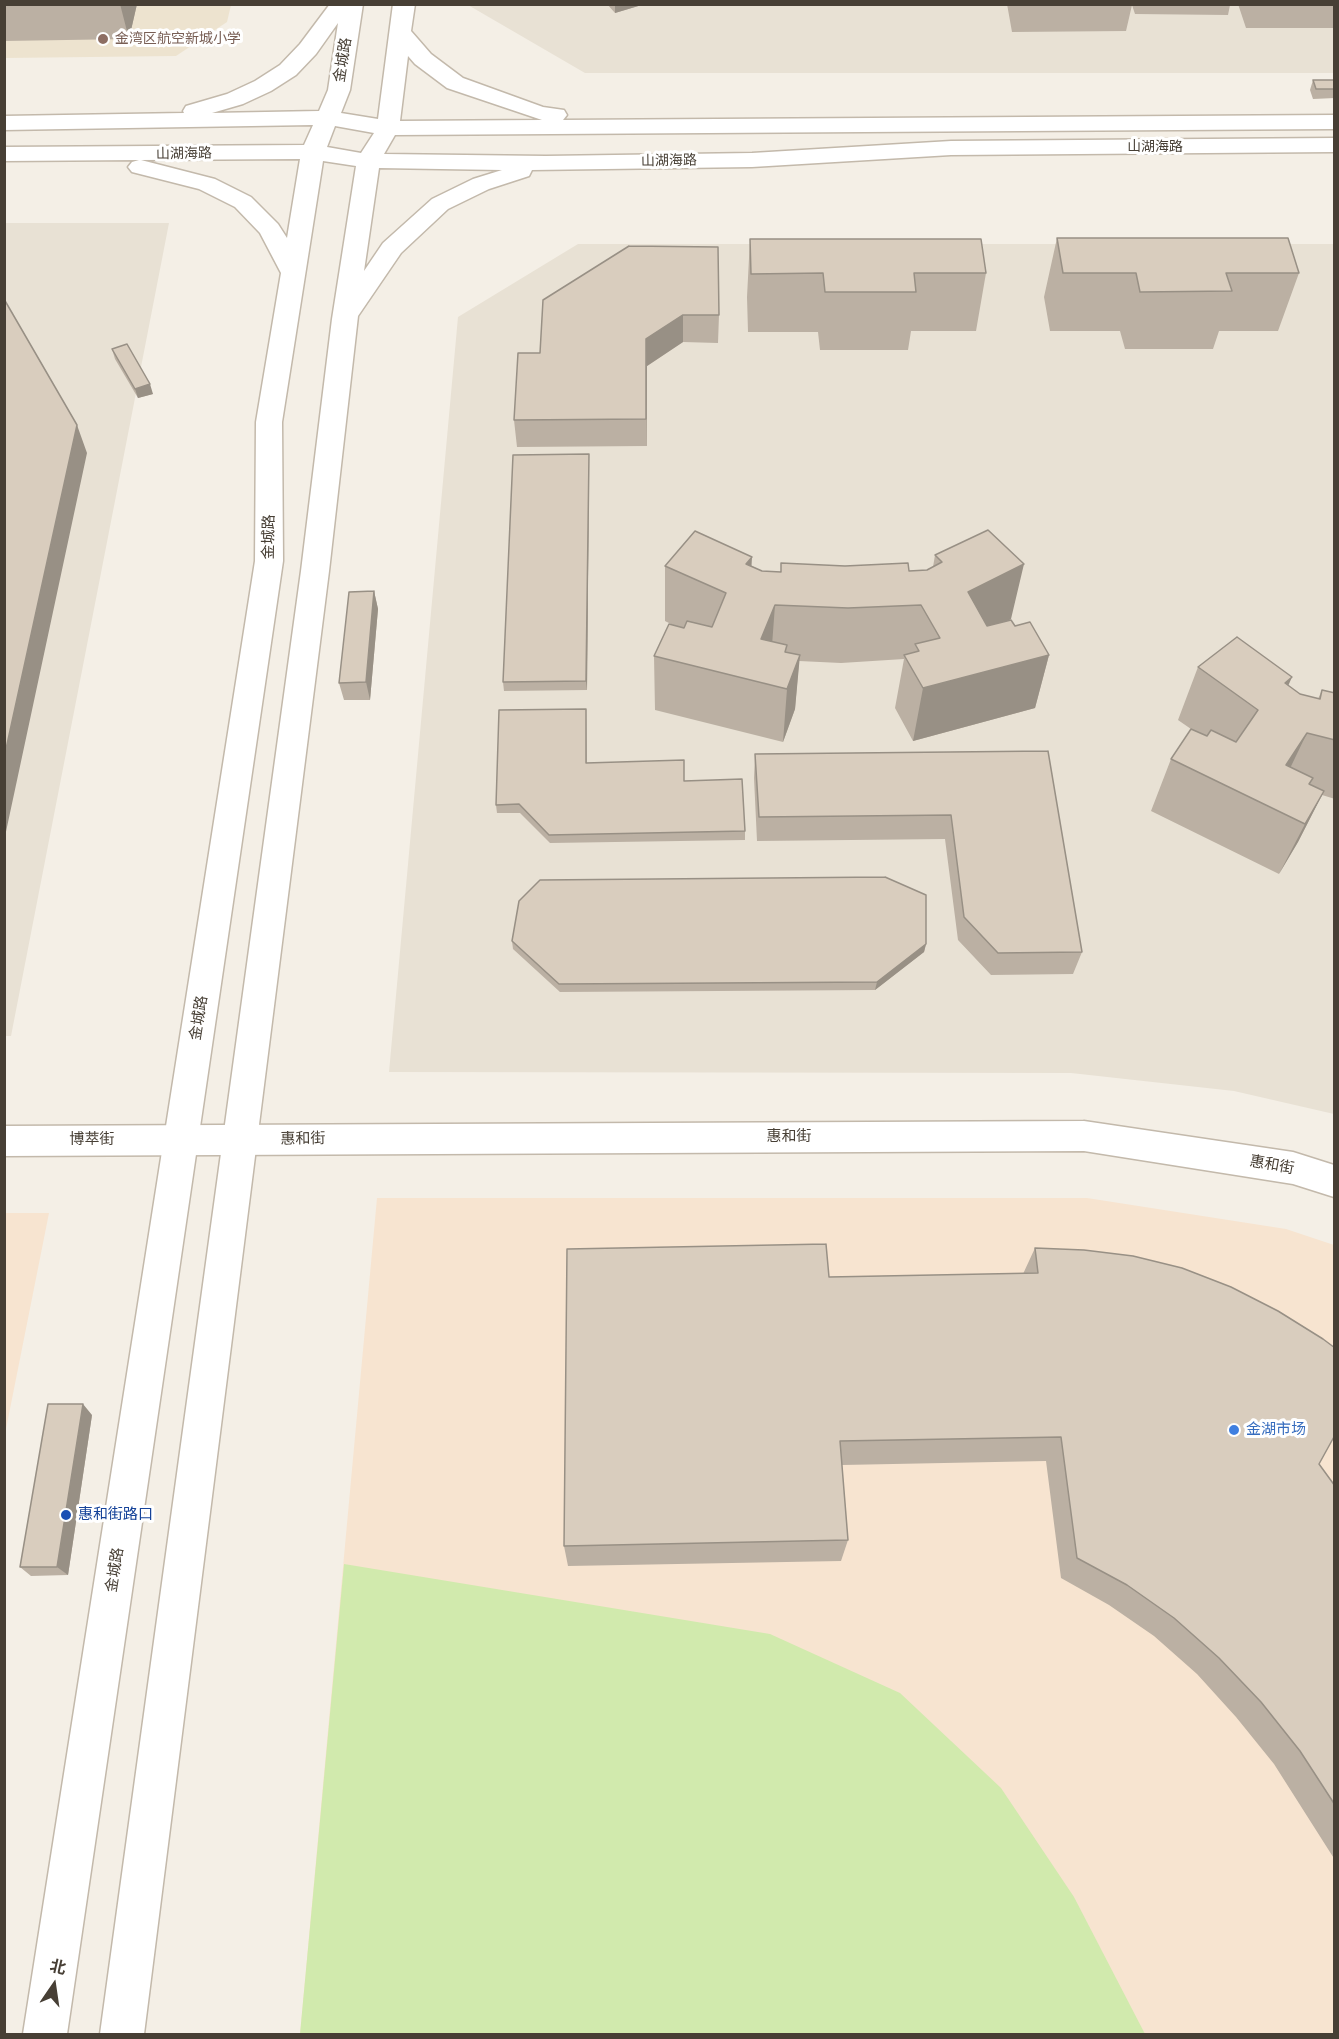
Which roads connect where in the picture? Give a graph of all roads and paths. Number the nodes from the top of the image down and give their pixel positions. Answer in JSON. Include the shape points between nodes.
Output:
{"nodes":[{"id":1,"x":341,"y":4,"type":"edge"},
{"id":2,"x":351,"y":4,"type":"edge"},
{"id":3,"x":404,"y":4,"type":"edge"},
{"id":4,"x":401,"y":33,"type":"junction"},
{"id":5,"x":327,"y":118,"type":"junction"},
{"id":6,"x":146,"y":121,"type":"junction"},
{"id":7,"x":1335,"y":122,"type":"edge"},
{"id":8,"x":4,"y":123,"type":"edge"},
{"id":9,"x":623,"y":126,"type":"junction"},
{"id":10,"x":388,"y":128,"type":"junction"},
{"id":11,"x":1335,"y":146,"type":"edge"},
{"id":12,"x":313,"y":152,"type":"junction"},
{"id":13,"x":4,"y":154,"type":"edge"},
{"id":14,"x":77,"y":155,"type":"junction"},
{"id":15,"x":368,"y":161,"type":"junction"},
{"id":16,"x":546,"y":163,"type":"junction"},
{"id":17,"x":294,"y":274,"type":"junction"},
{"id":18,"x":345,"y":319,"type":"junction"},
{"id":19,"x":180,"y":1140,"type":"junction"},
{"id":20,"x":239,"y":1140,"type":"junction"},
{"id":21,"x":4,"y":1141,"type":"edge"},
{"id":22,"x":1335,"y":1181,"type":"edge"},
{"id":23,"x":45,"y":2034,"type":"edge"},
{"id":24,"x":122,"y":2034,"type":"edge"}],
"edges":[{"from":1,"to":6,"type":"street","via":[[308,49],[263,86],[205,108]]},
{"from":2,"to":5,"type":"street","name":"金城路","via":[[339,90]]},
{"from":3,"to":4,"type":"street"},
{"from":4,"to":9,"type":"street","via":[[423,59],[471,90],[538,113]]},
{"from":4,"to":10,"type":"street"},
{"from":5,"to":6,"type":"street","name":"山湖海路"},
{"from":5,"to":10,"type":"street","name":"山湖海路"},
{"from":5,"to":12,"type":"street","name":"金城路"},
{"from":6,"to":8,"type":"street","name":"山湖海路"},
{"from":7,"to":9,"type":"street","name":"山湖海路"},
{"from":9,"to":10,"type":"street","name":"山湖海路"},
{"from":10,"to":15,"type":"street"},
{"from":11,"to":16,"type":"street","name":"山湖海路","via":[[951,148],[752,160]]},
{"from":12,"to":14,"type":"street","name":"山湖海路"},
{"from":12,"to":15,"type":"street","name":"山湖海路"},
{"from":12,"to":17,"type":"street","name":"金城路"},
{"from":13,"to":14,"type":"street","name":"山湖海路"},
{"from":14,"to":17,"type":"street","via":[[160,170],[197,181],[243,202],[270,229]]},
{"from":15,"to":16,"type":"street","name":"山湖海路"},
{"from":15,"to":18,"type":"street"},
{"from":16,"to":18,"type":"street","via":[[481,184],[440,204],[392,248]]},
{"from":17,"to":19,"type":"street","name":"金城路","via":[[269,422],[269,561]]},
{"from":18,"to":20,"type":"street"},
{"from":19,"to":20,"type":"street","name":"惠和街"},
{"from":19,"to":21,"type":"street","name":"博萃街"},
{"from":19,"to":23,"type":"street","name":"金城路"},
{"from":20,"to":22,"type":"street","name":"惠和街","via":[[1083,1136],[1293,1168]]},
{"from":20,"to":24,"type":"street"}]}
